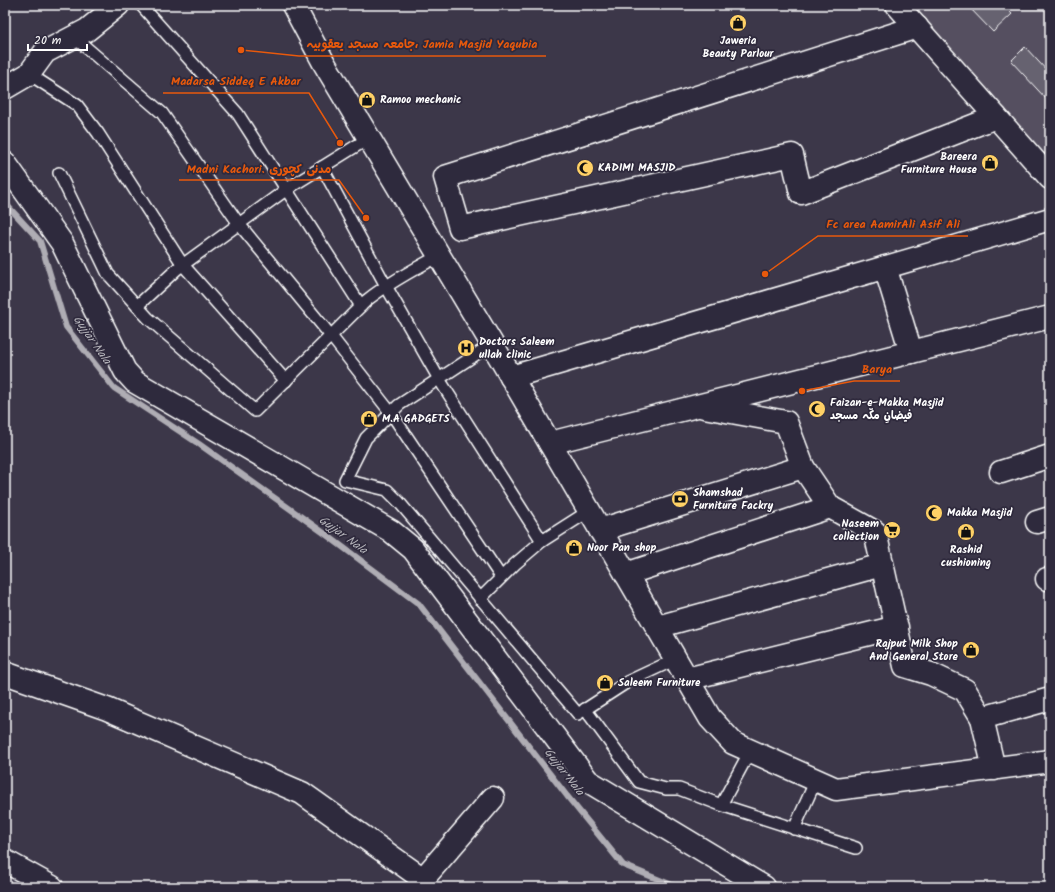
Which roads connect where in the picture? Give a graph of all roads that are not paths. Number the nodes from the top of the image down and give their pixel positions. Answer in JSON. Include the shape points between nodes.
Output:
{"nodes":[{"id":1,"x":118,"y":5,"type":"edge"},
{"id":2,"x":141,"y":5,"type":"edge"},
{"id":3,"x":293,"y":5,"type":"edge"},
{"id":4,"x":897,"y":5,"type":"edge"},
{"id":5,"x":917,"y":27,"type":"junction"},
{"id":6,"x":74,"y":37,"type":"junction"},
{"id":7,"x":29,"y":74,"type":"junction"},
{"id":8,"x":5,"y":88,"type":"edge"},
{"id":9,"x":996,"y":117,"type":"junction"},
{"id":10,"x":369,"y":138,"type":"junction"},
{"id":11,"x":5,"y":163,"type":"edge"},
{"id":12,"x":322,"y":167,"type":"junction"},
{"id":13,"x":59,"y":172,"type":"dead end"},
{"id":14,"x":1050,"y":177,"type":"edge"},
{"id":15,"x":287,"y":189,"type":"junction"},
{"id":16,"x":1050,"y":218,"type":"edge"},
{"id":17,"x":239,"y":224,"type":"junction"},
{"id":18,"x":440,"y":256,"type":"junction"},
{"id":19,"x":183,"y":265,"type":"junction"},
{"id":20,"x":885,"y":267,"type":"junction"},
{"id":21,"x":386,"y":286,"type":"junction"},
{"id":22,"x":137,"y":306,"type":"junction"},
{"id":23,"x":361,"y":306,"type":"junction"},
{"id":24,"x":1050,"y":317,"type":"edge"},
{"id":25,"x":331,"y":336,"type":"junction"},
{"id":26,"x":492,"y":344,"type":"junction"},
{"id":27,"x":911,"y":352,"type":"junction"},
{"id":28,"x":511,"y":378,"type":"junction"},
{"id":29,"x":438,"y":379,"type":"junction"},
{"id":30,"x":286,"y":381,"type":"junction"},
{"id":31,"x":696,"y":406,"type":"junction"},
{"id":32,"x":391,"y":413,"type":"junction"},
{"id":33,"x":550,"y":443,"type":"junction"},
{"id":34,"x":1050,"y":456,"type":"edge"},
{"id":35,"x":803,"y":467,"type":"junction"},
{"id":36,"x":1001,"y":472,"type":"dead end"},
{"id":37,"x":830,"y":507,"type":"junction"},
{"id":38,"x":589,"y":511,"type":"junction"},
{"id":39,"x":600,"y":530,"type":"junction"},
{"id":40,"x":542,"y":541,"type":"junction"},
{"id":41,"x":882,"y":565,"type":"junction"},
{"id":42,"x":626,"y":574,"type":"junction"},
{"id":43,"x":501,"y":577,"type":"junction"},
{"id":44,"x":480,"y":598,"type":"junction"},
{"id":45,"x":657,"y":627,"type":"junction"},
{"id":46,"x":897,"y":627,"type":"junction"},
{"id":47,"x":676,"y":658,"type":"junction"},
{"id":48,"x":5,"y":673,"type":"edge"},
{"id":49,"x":687,"y":679,"type":"junction"},
{"id":50,"x":1050,"y":699,"type":"edge"},
{"id":51,"x":585,"y":709,"type":"junction"},
{"id":52,"x":982,"y":718,"type":"junction"},
{"id":53,"x":750,"y":751,"type":"junction"},
{"id":54,"x":1050,"y":761,"type":"edge"},
{"id":55,"x":994,"y":769,"type":"junction"},
{"id":56,"x":816,"y":780,"type":"junction"},
{"id":57,"x":493,"y":798,"type":"dead end"},
{"id":58,"x":721,"y":805,"type":"junction"},
{"id":59,"x":794,"y":829,"type":"junction"},
{"id":60,"x":856,"y":848,"type":"dead end"},
{"id":61,"x":5,"y":861,"type":"edge"},
{"id":62,"x":421,"y":883,"type":"edge"},
{"id":63,"x":52,"y":887,"type":"edge"},
{"id":64,"x":764,"y":887,"type":"edge"}],
"edges":[{"from":1,"to":6,"type":"street"},
{"from":2,"to":15,"type":"lane","via":[[238,114]]},
{"from":3,"to":10,"type":"street"},
{"from":4,"to":5,"type":"street"},
{"from":5,"to":9,"type":"street"},
{"from":5,"to":9,"type":"street","via":[[445,177],[460,228],[792,155],[801,193]]},
{"from":6,"to":7,"type":"street","via":[[45,52]]},
{"from":6,"to":17,"type":"lane","via":[[162,112]]},
{"from":7,"to":8,"type":"street"},
{"from":7,"to":19,"type":"lane","via":[[77,105],[98,133]]},
{"from":9,"to":14,"type":"street"},
{"from":10,"to":12,"type":"lane"},
{"from":10,"to":18,"type":"street"},
{"from":11,"to":64,"type":"street","via":[[62,243],[125,371],[135,382],[391,531],[413,549],[588,781]]},
{"from":12,"to":15,"type":"lane"},
{"from":12,"to":21,"type":"lane"},
{"from":13,"to":22,"type":"lane","via":[[108,274]]},
{"from":15,"to":17,"type":"lane"},
{"from":15,"to":23,"type":"lane"},
{"from":16,"to":20,"type":"street"},
{"from":17,"to":19,"type":"lane"},
{"from":17,"to":25,"type":"lane"},
{"from":18,"to":21,"type":"lane","via":[[407,272]]},
{"from":18,"to":26,"type":"street"},
{"from":19,"to":22,"type":"lane"},
{"from":19,"to":30,"type":"lane"},
{"from":20,"to":27,"type":"street"},
{"from":20,"to":28,"type":"street"},
{"from":21,"to":23,"type":"lane"},
{"from":21,"to":29,"type":"lane"},
{"from":22,"to":30,"type":"lane","via":[[255,412]]},
{"from":23,"to":25,"type":"lane"},
{"from":24,"to":27,"type":"street"},
{"from":25,"to":30,"type":"lane"},
{"from":25,"to":32,"type":"lane"},
{"from":26,"to":28,"type":"street"},
{"from":26,"to":29,"type":"lane"},
{"from":27,"to":31,"type":"street"},
{"from":28,"to":33,"type":"street"},
{"from":29,"to":32,"type":"lane"},
{"from":29,"to":40,"type":"lane"},
{"from":31,"to":33,"type":"street"},
{"from":31,"to":35,"type":"street","via":[[786,422]]},
{"from":32,"to":43,"type":"lane"},
{"from":32,"to":44,"type":"lane","via":[[366,438],[345,480],[387,490]]},
{"from":33,"to":38,"type":"street"},
{"from":34,"to":36,"type":"street"},
{"from":35,"to":37,"type":"street"},
{"from":35,"to":39,"type":"street"},
{"from":37,"to":41,"type":"street","via":[[875,532]]},
{"from":37,"to":42,"type":"street"},
{"from":38,"to":39,"type":"street"},
{"from":38,"to":40,"type":"lane"},
{"from":39,"to":42,"type":"street"},
{"from":40,"to":43,"type":"lane"},
{"from":41,"to":45,"type":"street"},
{"from":41,"to":46,"type":"street"},
{"from":42,"to":45,"type":"street"},
{"from":43,"to":44,"type":"lane"},
{"from":44,"to":51,"type":"lane","via":[[578,714]]},
{"from":45,"to":47,"type":"street"},
{"from":46,"to":49,"type":"street"},
{"from":46,"to":52,"type":"street","via":[[905,666],[931,674],[965,690]]},
{"from":47,"to":49,"type":"street"},
{"from":47,"to":51,"type":"lane","via":[[629,681]]},
{"from":48,"to":62,"type":"street","via":[[107,709],[302,794]]},
{"from":49,"to":53,"type":"street","via":[[710,718],[733,744]]},
{"from":50,"to":52,"type":"street"},
{"from":51,"to":58,"type":"lane","via":[[639,782],[666,789],[679,789]]},
{"from":52,"to":55,"type":"street"},
{"from":53,"to":56,"type":"street"},
{"from":53,"to":58,"type":"lane"},
{"from":54,"to":55,"type":"street"},
{"from":55,"to":56,"type":"street","via":[[836,789]]},
{"from":56,"to":59,"type":"lane"},
{"from":57,"to":62,"type":"street"},
{"from":58,"to":59,"type":"lane"},
{"from":59,"to":60,"type":"lane"},
{"from":61,"to":63,"type":"street"}]}
